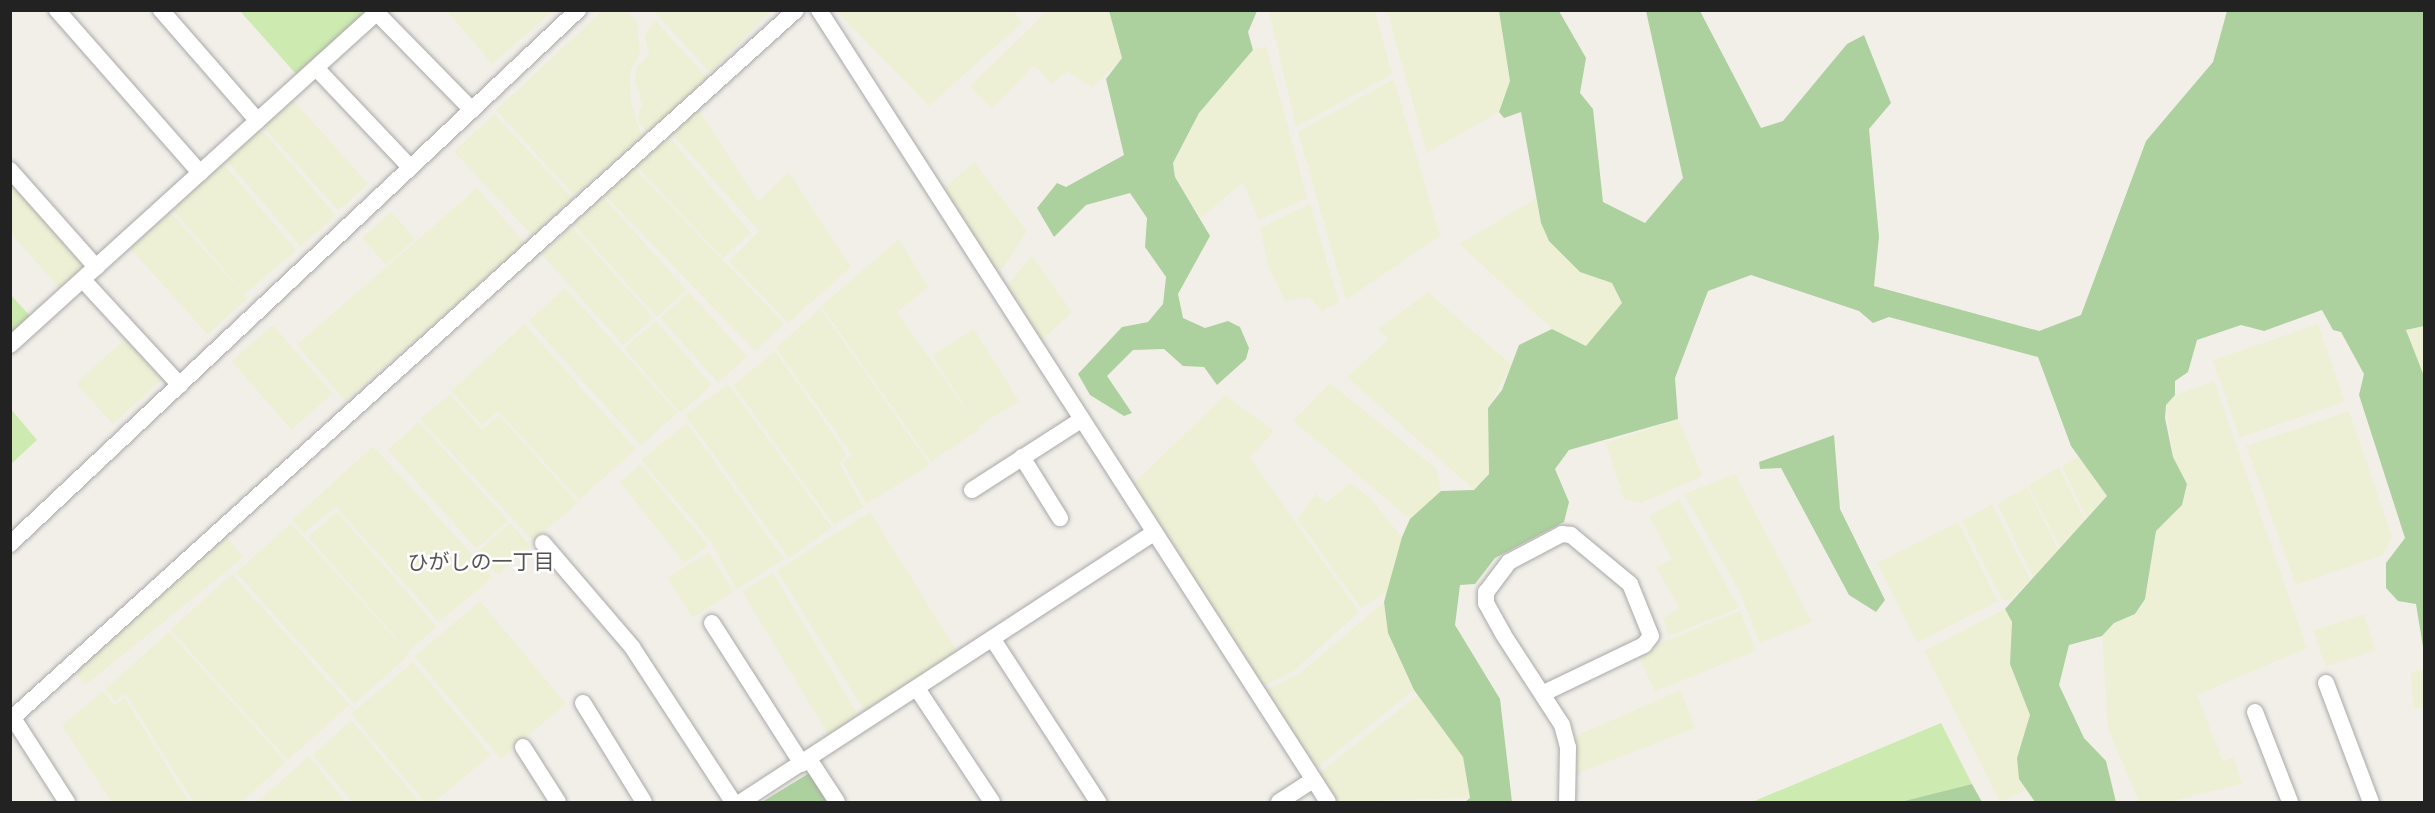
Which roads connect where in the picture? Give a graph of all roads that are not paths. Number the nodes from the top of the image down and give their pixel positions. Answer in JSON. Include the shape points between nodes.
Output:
{"nodes":[{"id":1,"x":57,"y":10,"type":"edge"},
{"id":2,"x":161,"y":10,"type":"edge"},
{"id":3,"x":578,"y":10,"type":"edge"},
{"id":4,"x":796,"y":10,"type":"edge"},
{"id":5,"x":819,"y":10,"type":"edge"},
{"id":6,"x":379,"y":12,"type":"edge"},
{"id":7,"x":317,"y":69,"type":"junction"},
{"id":8,"x":472,"y":110,"type":"junction"},
{"id":9,"x":258,"y":121,"type":"junction"},
{"id":10,"x":410,"y":166,"type":"junction"},
{"id":11,"x":10,"y":170,"type":"edge"},
{"id":12,"x":200,"y":173,"type":"junction"},
{"id":13,"x":96,"y":267,"type":"junction"},
{"id":14,"x":83,"y":280,"type":"junction"},
{"id":15,"x":10,"y":345,"type":"edge"},
{"id":16,"x":180,"y":385,"type":"junction"},
{"id":17,"x":1082,"y":420,"type":"junction"},
{"id":18,"x":1022,"y":457,"type":"junction"},
{"id":19,"x":972,"y":490,"type":"dead end"},
{"id":20,"x":1060,"y":518,"type":"dead end"},
{"id":21,"x":1152,"y":534,"type":"junction"},
{"id":22,"x":543,"y":543,"type":"dead end"},
{"id":23,"x":10,"y":544,"type":"edge"},
{"id":24,"x":712,"y":623,"type":"dead end"},
{"id":25,"x":994,"y":641,"type":"junction"},
{"id":26,"x":2326,"y":683,"type":"dead end"},
{"id":27,"x":918,"y":690,"type":"junction"},
{"id":28,"x":1544,"y":693,"type":"junction"},
{"id":29,"x":583,"y":703,"type":"dead end"},
{"id":30,"x":2255,"y":712,"type":"dead end"},
{"id":31,"x":12,"y":719,"type":"edge"},
{"id":32,"x":523,"y":747,"type":"dead end"},
{"id":33,"x":805,"y":761,"type":"junction"},
{"id":34,"x":1313,"y":780,"type":"junction"},
{"id":35,"x":67,"y":802,"type":"edge"},
{"id":36,"x":558,"y":802,"type":"edge"},
{"id":37,"x":644,"y":802,"type":"edge"},
{"id":38,"x":733,"y":802,"type":"edge"},
{"id":39,"x":741,"y":802,"type":"edge"},
{"id":40,"x":837,"y":802,"type":"edge"},
{"id":41,"x":992,"y":802,"type":"edge"},
{"id":42,"x":1098,"y":802,"type":"edge"},
{"id":43,"x":1279,"y":802,"type":"edge"},
{"id":44,"x":1328,"y":802,"type":"edge"},
{"id":45,"x":1567,"y":802,"type":"edge"},
{"id":46,"x":2290,"y":802,"type":"edge"},
{"id":47,"x":2371,"y":802,"type":"edge"}],
"edges":[{"from":1,"to":12,"type":"street"},
{"from":2,"to":9,"type":"street"},
{"from":3,"to":8,"type":"street"},
{"from":4,"to":31,"type":"street"},
{"from":5,"to":17,"type":"street"},
{"from":6,"to":7,"type":"street"},
{"from":6,"to":8,"type":"street"},
{"from":7,"to":9,"type":"street"},
{"from":7,"to":10,"type":"street"},
{"from":8,"to":10,"type":"street"},
{"from":9,"to":12,"type":"street"},
{"from":10,"to":16,"type":"street"},
{"from":11,"to":13,"type":"street"},
{"from":12,"to":13,"type":"street"},
{"from":13,"to":14,"type":"street"},
{"from":14,"to":15,"type":"street"},
{"from":14,"to":16,"type":"street"},
{"from":16,"to":23,"type":"street"},
{"from":17,"to":18,"type":"street"},
{"from":17,"to":21,"type":"street"},
{"from":18,"to":19,"type":"street"},
{"from":18,"to":20,"type":"street"},
{"from":21,"to":25,"type":"street"},
{"from":21,"to":34,"type":"street"},
{"from":22,"to":38,"type":"street","via":[[632,647]]},
{"from":24,"to":33,"type":"street"},
{"from":25,"to":27,"type":"street"},
{"from":25,"to":42,"type":"street"},
{"from":26,"to":47,"type":"street"},
{"from":27,"to":33,"type":"street"},
{"from":27,"to":41,"type":"street"},
{"from":28,"to":28,"type":"street","via":[[1497,624],[1486,592],[1509,561],[1562,534],[1571,535],[1630,584],[1651,636],[1644,645]]},
{"from":28,"to":45,"type":"street","via":[[1569,747]]},
{"from":29,"to":37,"type":"street"},
{"from":30,"to":46,"type":"street"},
{"from":31,"to":35,"type":"street"},
{"from":32,"to":36,"type":"street"},
{"from":33,"to":39,"type":"street"},
{"from":33,"to":40,"type":"street"},
{"from":34,"to":43,"type":"street"},
{"from":34,"to":44,"type":"street"}]}
